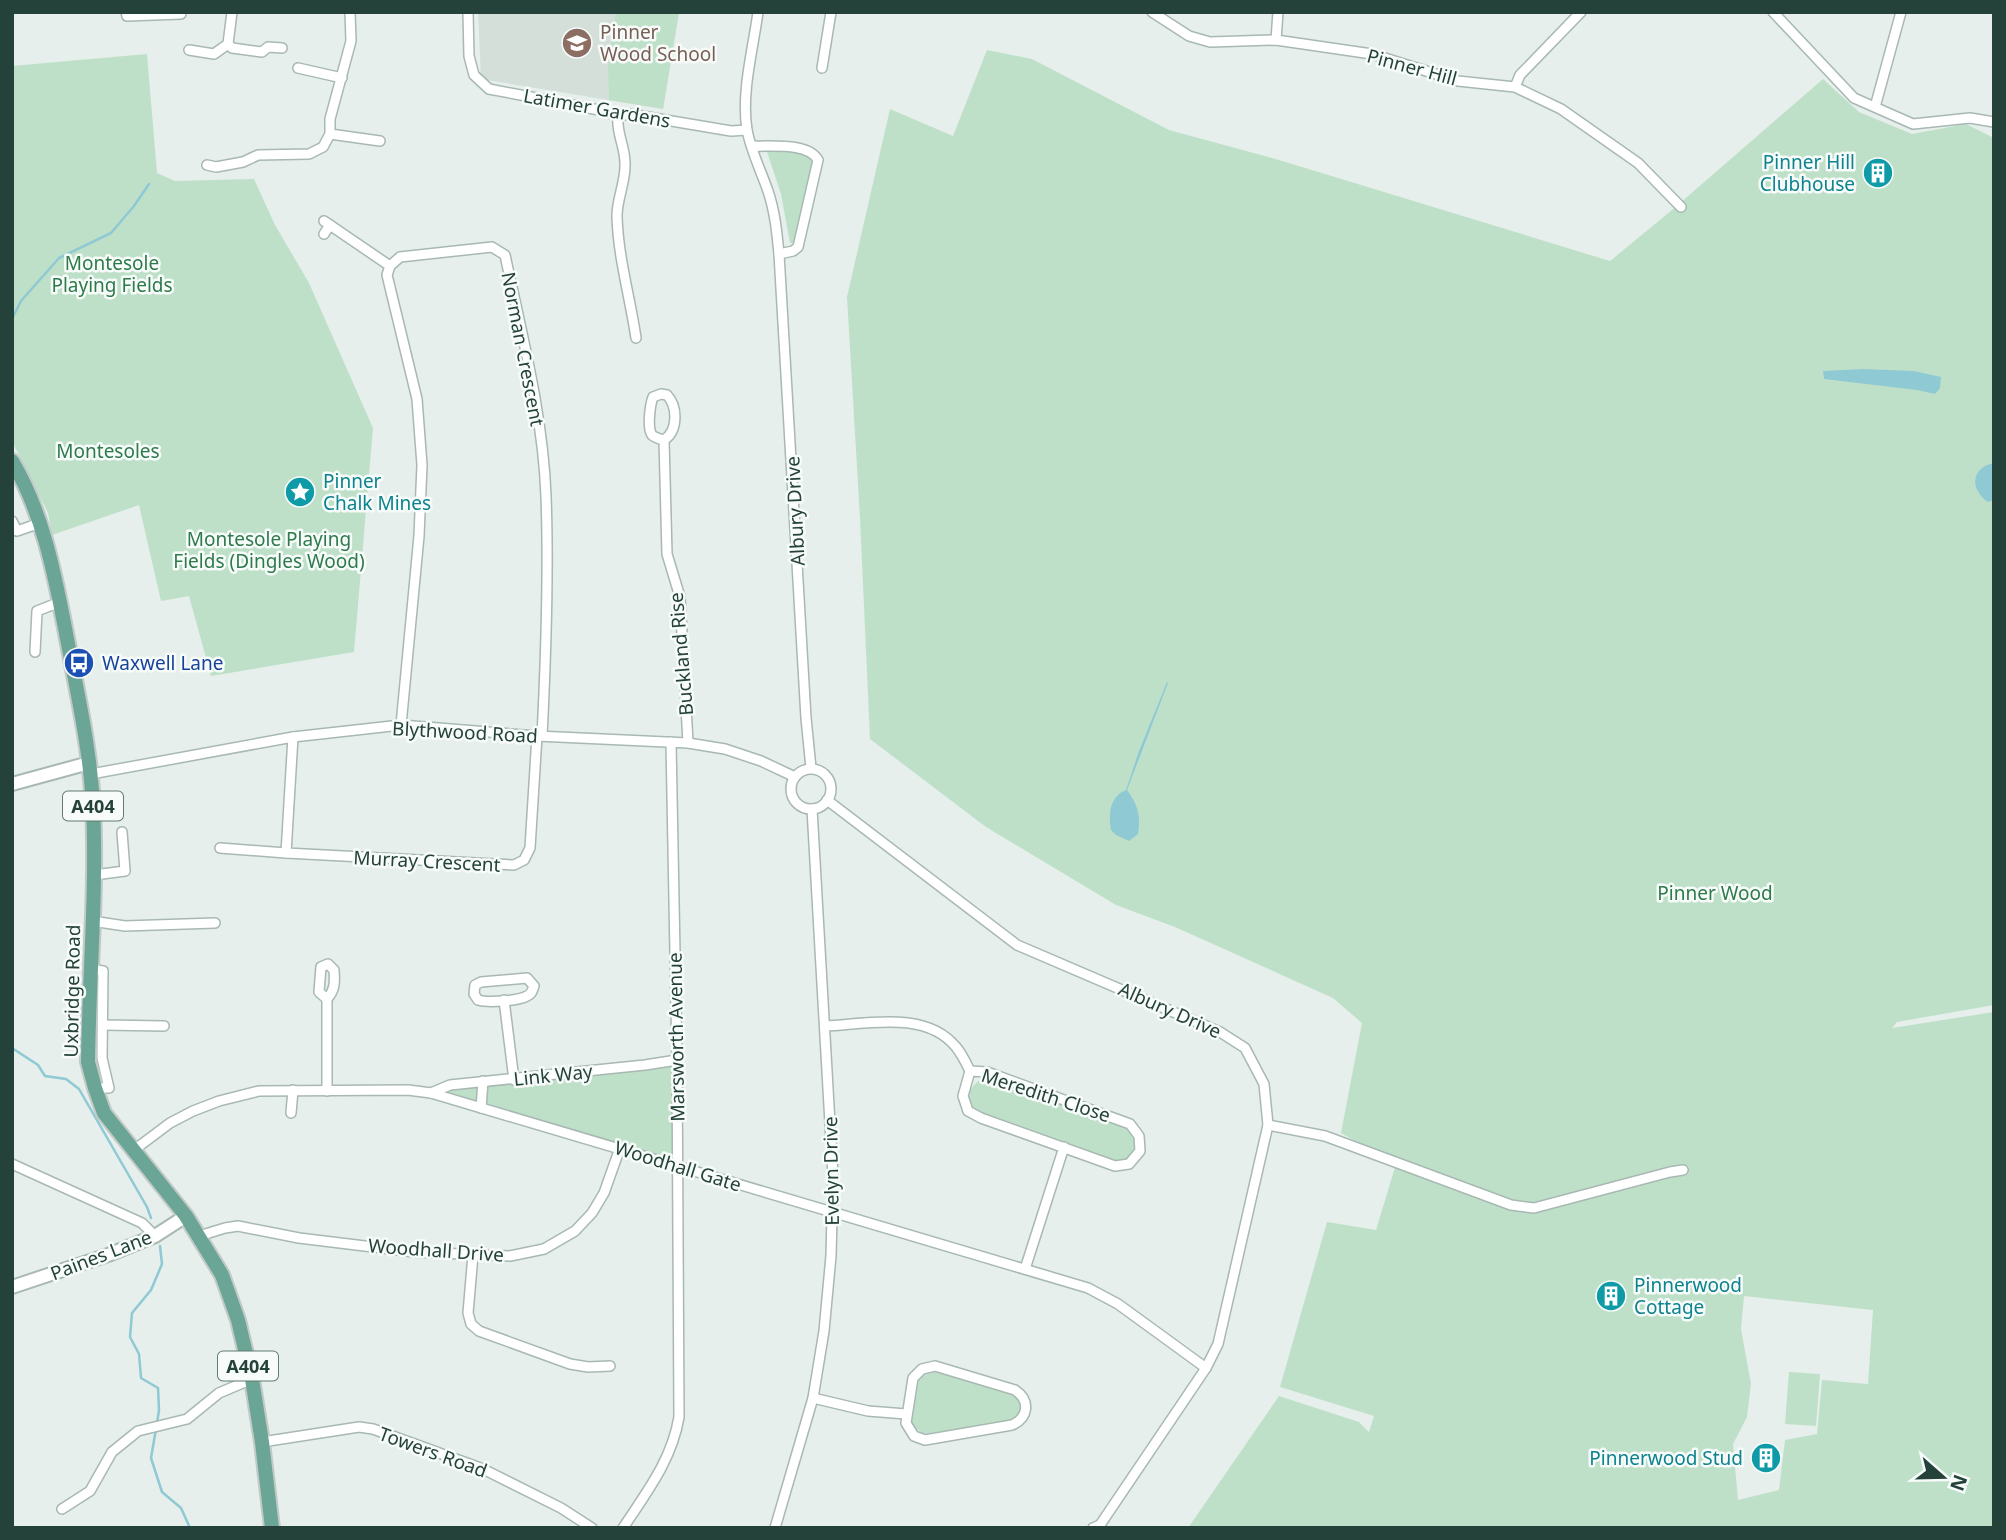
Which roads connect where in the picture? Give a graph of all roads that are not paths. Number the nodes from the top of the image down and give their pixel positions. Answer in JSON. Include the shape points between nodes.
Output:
{"nodes":[{"id":1,"x":125,"y":12,"type":"edge"},
{"id":2,"x":232,"y":12,"type":"edge"},
{"id":3,"x":350,"y":12,"type":"edge"},
{"id":4,"x":468,"y":12,"type":"edge"},
{"id":5,"x":758,"y":12,"type":"edge"},
{"id":6,"x":831,"y":12,"type":"edge"},
{"id":7,"x":1152,"y":12,"type":"edge"},
{"id":8,"x":1278,"y":12,"type":"edge"},
{"id":9,"x":1581,"y":12,"type":"edge"},
{"id":10,"x":1773,"y":12,"type":"edge"},
{"id":11,"x":1901,"y":12,"type":"edge"},
{"id":12,"x":181,"y":14,"type":"edge"},
{"id":13,"x":1276,"y":40,"type":"junction"},
{"id":14,"x":228,"y":44,"type":"junction"},
{"id":15,"x":282,"y":48,"type":"dead end"},
{"id":16,"x":189,"y":50,"type":"dead end"},
{"id":17,"x":298,"y":68,"type":"dead end"},
{"id":18,"x":822,"y":68,"type":"dead end"},
{"id":19,"x":342,"y":78,"type":"junction"},
{"id":20,"x":1515,"y":87,"type":"junction"},
{"id":21,"x":1875,"y":107,"type":"junction"},
{"id":22,"x":618,"y":116,"type":"junction"},
{"id":23,"x":1994,"y":122,"type":"edge"},
{"id":24,"x":747,"y":130,"type":"junction"},
{"id":25,"x":330,"y":134,"type":"junction"},
{"id":26,"x":380,"y":141,"type":"dead end"},
{"id":27,"x":752,"y":146,"type":"junction"},
{"id":28,"x":207,"y":165,"type":"dead end"},
{"id":29,"x":1681,"y":207,"type":"dead end"},
{"id":30,"x":324,"y":234,"type":"dead end"},
{"id":31,"x":779,"y":254,"type":"junction"},
{"id":32,"x":390,"y":265,"type":"junction"},
{"id":33,"x":636,"y":338,"type":"dead end"},
{"id":34,"x":664,"y":440,"type":"junction"},
{"id":35,"x":12,"y":461,"type":"edge"},
{"id":36,"x":12,"y":521,"type":"edge"},
{"id":37,"x":40,"y":523,"type":"junction"},
{"id":38,"x":60,"y":602,"type":"junction"},
{"id":39,"x":35,"y":652,"type":"dead end"},
{"id":40,"x":401,"y":725,"type":"junction"},
{"id":41,"x":540,"y":736,"type":"junction"},
{"id":42,"x":293,"y":737,"type":"junction"},
{"id":43,"x":671,"y":742,"type":"junction"},
{"id":44,"x":688,"y":743,"type":"junction"},
{"id":45,"x":90,"y":768,"type":"junction"},
{"id":46,"x":811,"y":768,"type":"junction"},
{"id":47,"x":795,"y":777,"type":"junction"},
{"id":48,"x":12,"y":784,"type":"edge"},
{"id":49,"x":827,"y":800,"type":"junction"},
{"id":50,"x":812,"y":809,"type":"junction"},
{"id":51,"x":122,"y":832,"type":"dead end"},
{"id":52,"x":220,"y":848,"type":"dead end"},
{"id":53,"x":286,"y":853,"type":"junction"},
{"id":54,"x":94,"y":875,"type":"junction"},
{"id":55,"x":92,"y":921,"type":"junction"},
{"id":56,"x":215,"y":923,"type":"dead end"},
{"id":57,"x":90,"y":969,"type":"junction"},
{"id":58,"x":327,"y":999,"type":"dead end"},
{"id":59,"x":504,"y":1000,"type":"junction"},
{"id":60,"x":103,"y":1025,"type":"junction"},
{"id":61,"x":164,"y":1026,"type":"dead end"},
{"id":62,"x":825,"y":1026,"type":"junction"},
{"id":63,"x":677,"y":1060,"type":"junction"},
{"id":64,"x":970,"y":1071,"type":"junction"},
{"id":65,"x":514,"y":1080,"type":"junction"},
{"id":66,"x":483,"y":1081,"type":"junction"},
{"id":67,"x":94,"y":1088,"type":"junction"},
{"id":68,"x":293,"y":1090,"type":"junction"},
{"id":69,"x":327,"y":1090,"type":"junction"},
{"id":70,"x":432,"y":1093,"type":"junction"},
{"id":71,"x":481,"y":1108,"type":"junction"},
{"id":72,"x":291,"y":1113,"type":"dead end"},
{"id":73,"x":1268,"y":1125,"type":"junction"},
{"id":74,"x":1064,"y":1147,"type":"junction"},
{"id":75,"x":620,"y":1148,"type":"junction"},
{"id":76,"x":134,"y":1150,"type":"junction"},
{"id":77,"x":12,"y":1164,"type":"edge"},
{"id":78,"x":678,"y":1166,"type":"junction"},
{"id":79,"x":1684,"y":1170,"type":"dead end"},
{"id":80,"x":833,"y":1212,"type":"junction"},
{"id":81,"x":186,"y":1216,"type":"junction"},
{"id":82,"x":155,"y":1236,"type":"junction"},
{"id":83,"x":199,"y":1236,"type":"junction"},
{"id":84,"x":472,"y":1255,"type":"junction"},
{"id":85,"x":1025,"y":1269,"type":"junction"},
{"id":86,"x":12,"y":1287,"type":"edge"},
{"id":87,"x":610,"y":1366,"type":"dead end"},
{"id":88,"x":1206,"y":1368,"type":"junction"},
{"id":89,"x":252,"y":1379,"type":"junction"},
{"id":90,"x":813,"y":1398,"type":"junction"},
{"id":91,"x":906,"y":1414,"type":"junction"},
{"id":92,"x":262,"y":1442,"type":"junction"},
{"id":93,"x":62,"y":1509,"type":"dead end"},
{"id":94,"x":1098,"y":1527,"type":"edge"},
{"id":95,"x":272,"y":1528,"type":"edge"},
{"id":96,"x":592,"y":1528,"type":"edge"},
{"id":97,"x":623,"y":1528,"type":"edge"},
{"id":98,"x":775,"y":1528,"type":"edge"}],
"edges":[{"from":1,"to":12,"type":"street","via":[[127,16]]},
{"from":2,"to":14,"type":"street"},
{"from":3,"to":19,"type":"street","via":[[351,41]]},
{"from":4,"to":22,"type":"street","name":"Latimer Gardens","via":[[474,75],[489,89]]},
{"from":5,"to":24,"type":"street","name":"Albury Drive"},
{"from":6,"to":18,"type":"street"},
{"from":7,"to":13,"type":"street","name":"Pinner Hill","via":[[1189,36],[1210,43]]},
{"from":8,"to":13,"type":"street"},
{"from":9,"to":20,"type":"street","via":[[1520,75]]},
{"from":10,"to":21,"type":"street","via":[[1854,97]]},
{"from":11,"to":21,"type":"street"},
{"from":13,"to":20,"type":"street","name":"Pinner Hill","via":[[1372,54],[1458,81]]},
{"from":14,"to":15,"type":"street","via":[[262,52],[268,47]]},
{"from":14,"to":16,"type":"street","via":[[214,54]]},
{"from":17,"to":19,"type":"street"},
{"from":19,"to":25,"type":"street"},
{"from":20,"to":29,"type":"street","name":"Pinner Hill","via":[[1561,109],[1638,163]]},
{"from":21,"to":23,"type":"street","via":[[1913,124],[1970,118]]},
{"from":22,"to":24,"type":"street","name":"Latimer Gardens"},
{"from":22,"to":33,"type":"street","via":[[616,128],[625,164],[617,212],[618,244]]},
{"from":24,"to":27,"type":"street","name":"Albury Drive"},
{"from":25,"to":26,"type":"street"},
{"from":25,"to":28,"type":"street","via":[[323,148],[309,155],[258,155],[243,162]]},
{"from":27,"to":31,"type":"street","name":"Albury Drive","via":[[769,192]]},
{"from":27,"to":31,"type":"street","via":[[803,148],[818,160],[797,247]]},
{"from":30,"to":32,"type":"street","via":[[327,223]]},
{"from":31,"to":46,"type":"street","name":"Albury Drive"},
{"from":32,"to":40,"type":"street","via":[[387,275],[417,399],[422,465]]},
{"from":32,"to":41,"type":"street","name":"Norman Crescent","via":[[400,257],[492,247],[505,255],[536,396],[546,495],[546,651]]},
{"from":34,"to":34,"type":"street","name":"Buckland Rise","via":[[650,430],[650,404],[662,394],[673,404],[674,427]]},
{"from":34,"to":44,"type":"street","name":"Buckland Rise","via":[[667,554],[680,597]]},
{"from":35,"to":37,"type":"main road","name":"Uxbridge Road","number":"A404"},
{"from":36,"to":37,"type":"street","via":[[17,531]]},
{"from":37,"to":38,"type":"main road","name":"Uxbridge Road","number":"A404"},
{"from":38,"to":39,"type":"street","via":[[37,611]]},
{"from":38,"to":45,"type":"main road","name":"Uxbridge Road","number":"A404"},
{"from":40,"to":41,"type":"street","name":"Blythwood Road"},
{"from":40,"to":42,"type":"street","name":"Blythwood Road"},
{"from":41,"to":43,"type":"street","name":"Blythwood Road"},
{"from":41,"to":53,"type":"street","name":"Murray Crescent","via":[[530,848],[514,866]]},
{"from":42,"to":45,"type":"street","name":"Blythwood Road"},
{"from":42,"to":53,"type":"street"},
{"from":43,"to":44,"type":"street","name":"Blythwood Road"},
{"from":43,"to":63,"type":"street","name":"Marsworth Avenue"},
{"from":44,"to":47,"type":"street","name":"Blythwood Road","via":[[725,749]]},
{"from":45,"to":48,"type":"street"},
{"from":45,"to":54,"type":"main road","name":"Uxbridge Road","number":"A404"},
{"from":46,"to":47,"type":"street"},
{"from":46,"to":49,"type":"street","via":[[827,777],[831,788]]},
{"from":47,"to":50,"type":"street","via":[[791,788],[794,800]]},
{"from":49,"to":50,"type":"street"},
{"from":49,"to":73,"type":"street","name":"Albury Drive","via":[[1017,945],[1220,1032],[1245,1048],[1264,1084]]},
{"from":50,"to":62,"type":"street","name":"Evelyn Drive"},
{"from":51,"to":54,"type":"street","via":[[125,871]]},
{"from":52,"to":53,"type":"street","name":"Murray Crescent"},
{"from":54,"to":55,"type":"main road","name":"Uxbridge Road","number":"A404"},
{"from":55,"to":56,"type":"street","via":[[125,926]]},
{"from":55,"to":57,"type":"main road","name":"Uxbridge Road","number":"A404"},
{"from":57,"to":60,"type":"street","via":[[103,971]]},
{"from":57,"to":67,"type":"main road","name":"Uxbridge Road","number":"A404","via":[[88,1062]]},
{"from":58,"to":69,"type":"street"},
{"from":59,"to":59,"type":"street","via":[[478,1000],[475,985],[527,978],[534,986],[526,997]]},
{"from":59,"to":65,"type":"street"},
{"from":60,"to":61,"type":"street"},
{"from":60,"to":67,"type":"street","via":[[102,1058],[109,1088]]},
{"from":62,"to":64,"type":"street","name":"Meredith Close","via":[[906,1022],[933,1029],[956,1046]]},
{"from":62,"to":80,"type":"street","name":"Evelyn Drive"},
{"from":63,"to":65,"type":"street","name":"Link Way"},
{"from":63,"to":78,"type":"street","name":"Marsworth Avenue"},
{"from":64,"to":74,"type":"street","name":"Meredith Close","via":[[963,1096],[968,1111]]},
{"from":64,"to":74,"type":"street","name":"Meredith Close","via":[[987,1072],[1130,1124],[1139,1136],[1140,1151],[1129,1164],[1115,1166]]},
{"from":65,"to":66,"type":"street","name":"Link Way"},
{"from":66,"to":70,"type":"street","name":"Link Way","via":[[450,1085]]},
{"from":66,"to":71,"type":"street"},
{"from":67,"to":76,"type":"main road","name":"Uxbridge Road","number":"A404","via":[[104,1113]]},
{"from":68,"to":69,"type":"street","name":"Woodhall Gate"},
{"from":68,"to":72,"type":"street"},
{"from":68,"to":76,"type":"street","name":"Woodhall Gate","via":[[259,1091],[219,1101],[170,1123]]},
{"from":69,"to":70,"type":"street","name":"Woodhall Gate"},
{"from":70,"to":71,"type":"street","name":"Woodhall Gate"},
{"from":71,"to":75,"type":"street","name":"Woodhall Gate"},
{"from":73,"to":79,"type":"street","via":[[1325,1136],[1511,1205],[1534,1208]]},
{"from":73,"to":88,"type":"street","name":"Albury Drive","via":[[1218,1344]]},
{"from":74,"to":85,"type":"street"},
{"from":75,"to":78,"type":"street","name":"Woodhall Gate"},
{"from":75,"to":84,"type":"street","name":"Woodhall Drive","via":[[604,1193],[575,1231],[544,1250],[510,1256]]},
{"from":76,"to":81,"type":"main road","name":"Uxbridge Road","number":"A404"},
{"from":77,"to":82,"type":"street","via":[[142,1223]]},
{"from":78,"to":80,"type":"street","name":"Woodhall Gate"},
{"from":78,"to":97,"type":"street","name":"Marsworth Avenue","via":[[679,1417],[661,1471]]},
{"from":80,"to":85,"type":"street","name":"Woodhall Gate"},
{"from":80,"to":90,"type":"street","name":"Evelyn Drive","via":[[824,1332]]},
{"from":81,"to":82,"type":"street","name":"Paines Lane"},
{"from":81,"to":83,"type":"main road","name":"Uxbridge Road","number":"A404"},
{"from":82,"to":86,"type":"street","name":"Paines Lane"},
{"from":83,"to":84,"type":"street","name":"Woodhall Drive","via":[[238,1226],[299,1238]]},
{"from":83,"to":89,"type":"main road","name":"Uxbridge Road","number":"A404","via":[[222,1275]]},
{"from":84,"to":87,"type":"street","via":[[468,1313],[479,1331],[570,1364]]},
{"from":85,"to":88,"type":"street","name":"Woodhall Gate","via":[[1088,1288],[1118,1304]]},
{"from":88,"to":94,"type":"street","name":"Albury Drive"},
{"from":89,"to":92,"type":"main road","name":"Uxbridge Road","number":"A404"},
{"from":89,"to":93,"type":"street","via":[[219,1393],[187,1419],[138,1431],[112,1452],[90,1491]]},
{"from":90,"to":91,"type":"street"},
{"from":90,"to":98,"type":"street","name":"Evelyn Drive"},
{"from":91,"to":91,"type":"street","via":[[913,1378],[922,1369],[935,1366],[1015,1390],[1026,1404],[1026,1414],[1012,1425],[925,1440],[914,1436]]},
{"from":92,"to":95,"type":"main road","name":"Uxbridge Road","number":"A404"},
{"from":92,"to":96,"type":"street","name":"Towers Road","via":[[359,1427],[373,1429],[483,1469]]}]}
